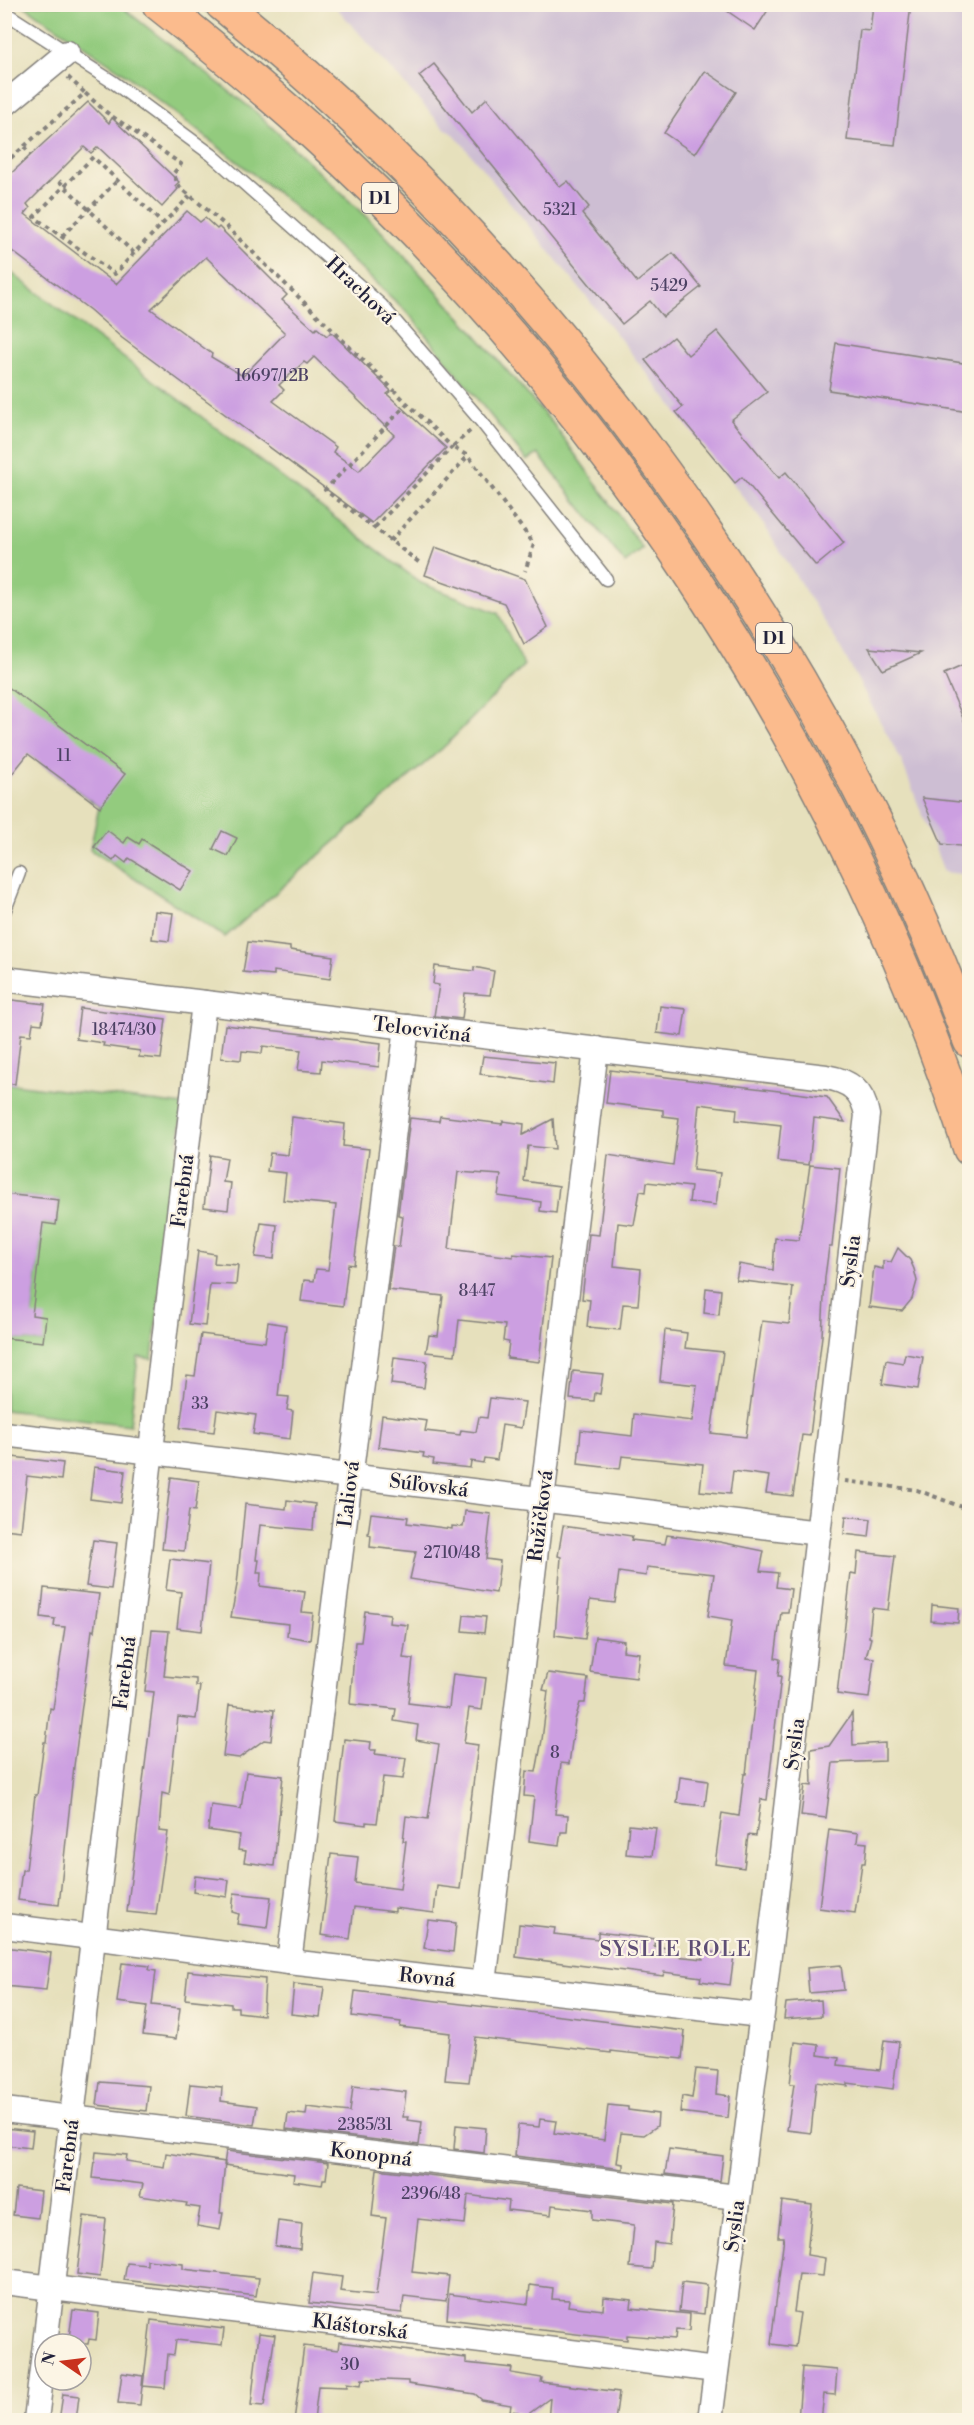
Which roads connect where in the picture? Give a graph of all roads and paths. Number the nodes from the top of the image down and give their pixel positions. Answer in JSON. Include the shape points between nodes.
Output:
{"nodes":[{"id":1,"x":159,"y":4,"type":"edge"},
{"id":2,"x":222,"y":4,"type":"edge"},
{"id":3,"x":4,"y":12,"type":"edge"},
{"id":4,"x":67,"y":53,"type":"junction"},
{"id":5,"x":4,"y":105,"type":"edge"},
{"id":6,"x":24,"y":147,"type":"junction"},
{"id":7,"x":31,"y":155,"type":"dead end"},
{"id":8,"x":4,"y":164,"type":"edge"},
{"id":9,"x":59,"y":181,"type":"dead end"},
{"id":10,"x":117,"y":181,"type":"junction"},
{"id":11,"x":64,"y":186,"type":"junction"},
{"id":12,"x":191,"y":195,"type":"junction"},
{"id":13,"x":88,"y":210,"type":"junction"},
{"id":14,"x":163,"y":224,"type":"junction"},
{"id":15,"x":62,"y":236,"type":"junction"},
{"id":16,"x":134,"y":254,"type":"junction"},
{"id":17,"x":408,"y":403,"type":"junction"},
{"id":18,"x":481,"y":421,"type":"junction"},
{"id":19,"x":452,"y":447,"type":"junction"},
{"id":20,"x":468,"y":456,"type":"junction"},
{"id":21,"x":374,"y":528,"type":"junction"},
{"id":22,"x":390,"y":541,"type":"junction"},
{"id":23,"x":421,"y":564,"type":"dead end"},
{"id":24,"x":525,"y":571,"type":"dead end"},
{"id":25,"x":606,"y":579,"type":"dead end"},
{"id":26,"x":19,"y":873,"type":"dead end"},
{"id":27,"x":4,"y":912,"type":"edge"},
{"id":28,"x":4,"y":979,"type":"edge"},
{"id":29,"x":204,"y":1003,"type":"junction"},
{"id":30,"x":407,"y":1027,"type":"junction"},
{"id":31,"x":969,"y":1041,"type":"edge"},
{"id":32,"x":596,"y":1049,"type":"junction"},
{"id":33,"x":839,"y":1079,"type":"joint"},
{"id":34,"x":969,"y":1149,"type":"edge"},
{"id":35,"x":4,"y":1434,"type":"edge"},
{"id":36,"x":151,"y":1452,"type":"junction"},
{"id":37,"x":350,"y":1476,"type":"junction"},
{"id":38,"x":825,"y":1478,"type":"junction"},
{"id":39,"x":542,"y":1499,"type":"junction"},
{"id":40,"x":969,"y":1510,"type":"edge"},
{"id":41,"x":819,"y":1533,"type":"junction"},
{"id":42,"x":4,"y":1926,"type":"edge"},
{"id":43,"x":93,"y":1938,"type":"junction"},
{"id":44,"x":289,"y":1962,"type":"junction"},
{"id":45,"x":483,"y":1983,"type":"junction"},
{"id":46,"x":761,"y":2015,"type":"junction"},
{"id":47,"x":4,"y":2110,"type":"edge"},
{"id":48,"x":72,"y":2118,"type":"junction"},
{"id":49,"x":737,"y":2198,"type":"junction"},
{"id":50,"x":4,"y":2282,"type":"edge"},
{"id":51,"x":52,"y":2288,"type":"junction"},
{"id":52,"x":716,"y":2370,"type":"junction"},
{"id":53,"x":969,"y":2399,"type":"edge"},
{"id":54,"x":36,"y":2421,"type":"edge"},
{"id":55,"x":710,"y":2421,"type":"edge"},
{"id":56,"x":959,"y":2421,"type":"edge"}],
"edges":[{"from":1,"to":34,"type":"highway","number":"D1","via":[[314,134],[401,218],[483,305],[577,416],[654,520],[723,622],[842,834],[922,1016]]},
{"from":2,"to":31,"type":"highway","number":"D1","via":[[349,115],[509,277],[684,501],[758,612],[823,722],[918,915]]},
{"from":3,"to":4,"type":"lane","name":"Hrachová"},
{"from":4,"to":5,"type":"street"},
{"from":4,"to":18,"type":"lane","name":"Hrachová","via":[[212,155],[381,305]]},
{"from":6,"to":7,"type":"path"},
{"from":6,"to":8,"type":"path"},
{"from":6,"to":12,"type":"path","via":[[85,93],[181,164],[172,174]]},
{"from":9,"to":11,"type":"path"},
{"from":10,"to":11,"type":"path","via":[[93,157]]},
{"from":10,"to":13,"type":"path"},
{"from":10,"to":14,"type":"path"},
{"from":11,"to":13,"type":"path"},
{"from":11,"to":15,"type":"path","via":[[34,217]]},
{"from":12,"to":14,"type":"path"},
{"from":12,"to":17,"type":"path"},
{"from":13,"to":15,"type":"path"},
{"from":13,"to":16,"type":"path"},
{"from":14,"to":16,"type":"path"},
{"from":15,"to":16,"type":"path","via":[[115,274]]},
{"from":17,"to":19,"type":"path"},
{"from":17,"to":21,"type":"path","via":[[325,490]]},
{"from":18,"to":19,"type":"path"},
{"from":18,"to":25,"type":"lane","name":"Hrachová"},
{"from":19,"to":20,"type":"path"},
{"from":19,"to":21,"type":"path"},
{"from":20,"to":22,"type":"path"},
{"from":20,"to":24,"type":"path","via":[[534,544]]},
{"from":21,"to":22,"type":"path"},
{"from":22,"to":23,"type":"path"},
{"from":26,"to":27,"type":"lane"},
{"from":28,"to":29,"type":"street","name":"Telocvičná"},
{"from":29,"to":30,"type":"street","name":"Telocvičná"},
{"from":29,"to":36,"type":"street","name":"Farebná"},
{"from":30,"to":32,"type":"street","name":"Telocvičná"},
{"from":30,"to":37,"type":"street","name":"Ľaliová"},
{"from":32,"to":33,"type":"street","name":"Telocvičná"},
{"from":32,"to":39,"type":"street","name":"Ružičková"},
{"from":33,"to":38,"type":"street","name":"Syslia","via":[[860,1094],[867,1115]]},
{"from":35,"to":36,"type":"street","name":"Súľovská"},
{"from":36,"to":37,"type":"street","name":"Súľovská"},
{"from":36,"to":43,"type":"street","name":"Farebná"},
{"from":37,"to":39,"type":"street","name":"Súľovská"},
{"from":37,"to":44,"type":"street","name":"Ľaliová"},
{"from":38,"to":40,"type":"path","via":[[917,1490]]},
{"from":38,"to":41,"type":"street","name":"Syslia"},
{"from":39,"to":41,"type":"street","name":"Súľovská"},
{"from":39,"to":45,"type":"street","name":"Ružičková"},
{"from":41,"to":46,"type":"street","name":"Syslia"},
{"from":42,"to":43,"type":"street","name":"Rovná"},
{"from":43,"to":44,"type":"street","name":"Rovná"},
{"from":43,"to":48,"type":"street","name":"Farebná"},
{"from":44,"to":45,"type":"street","name":"Rovná"},
{"from":45,"to":46,"type":"street","name":"Rovná"},
{"from":46,"to":49,"type":"street","name":"Syslia"},
{"from":47,"to":48,"type":"street","name":"Konopná"},
{"from":48,"to":49,"type":"street","name":"Konopná"},
{"from":48,"to":51,"type":"street","name":"Farebná"},
{"from":49,"to":52,"type":"street","name":"Syslia"},
{"from":50,"to":51,"type":"street","name":"Kláštorská"},
{"from":51,"to":52,"type":"street","name":"Kláštorská"},
{"from":51,"to":54,"type":"street","name":"Farebná"},
{"from":52,"to":55,"type":"street","name":"Syslia"},
{"from":53,"to":56,"type":"path"}]}
